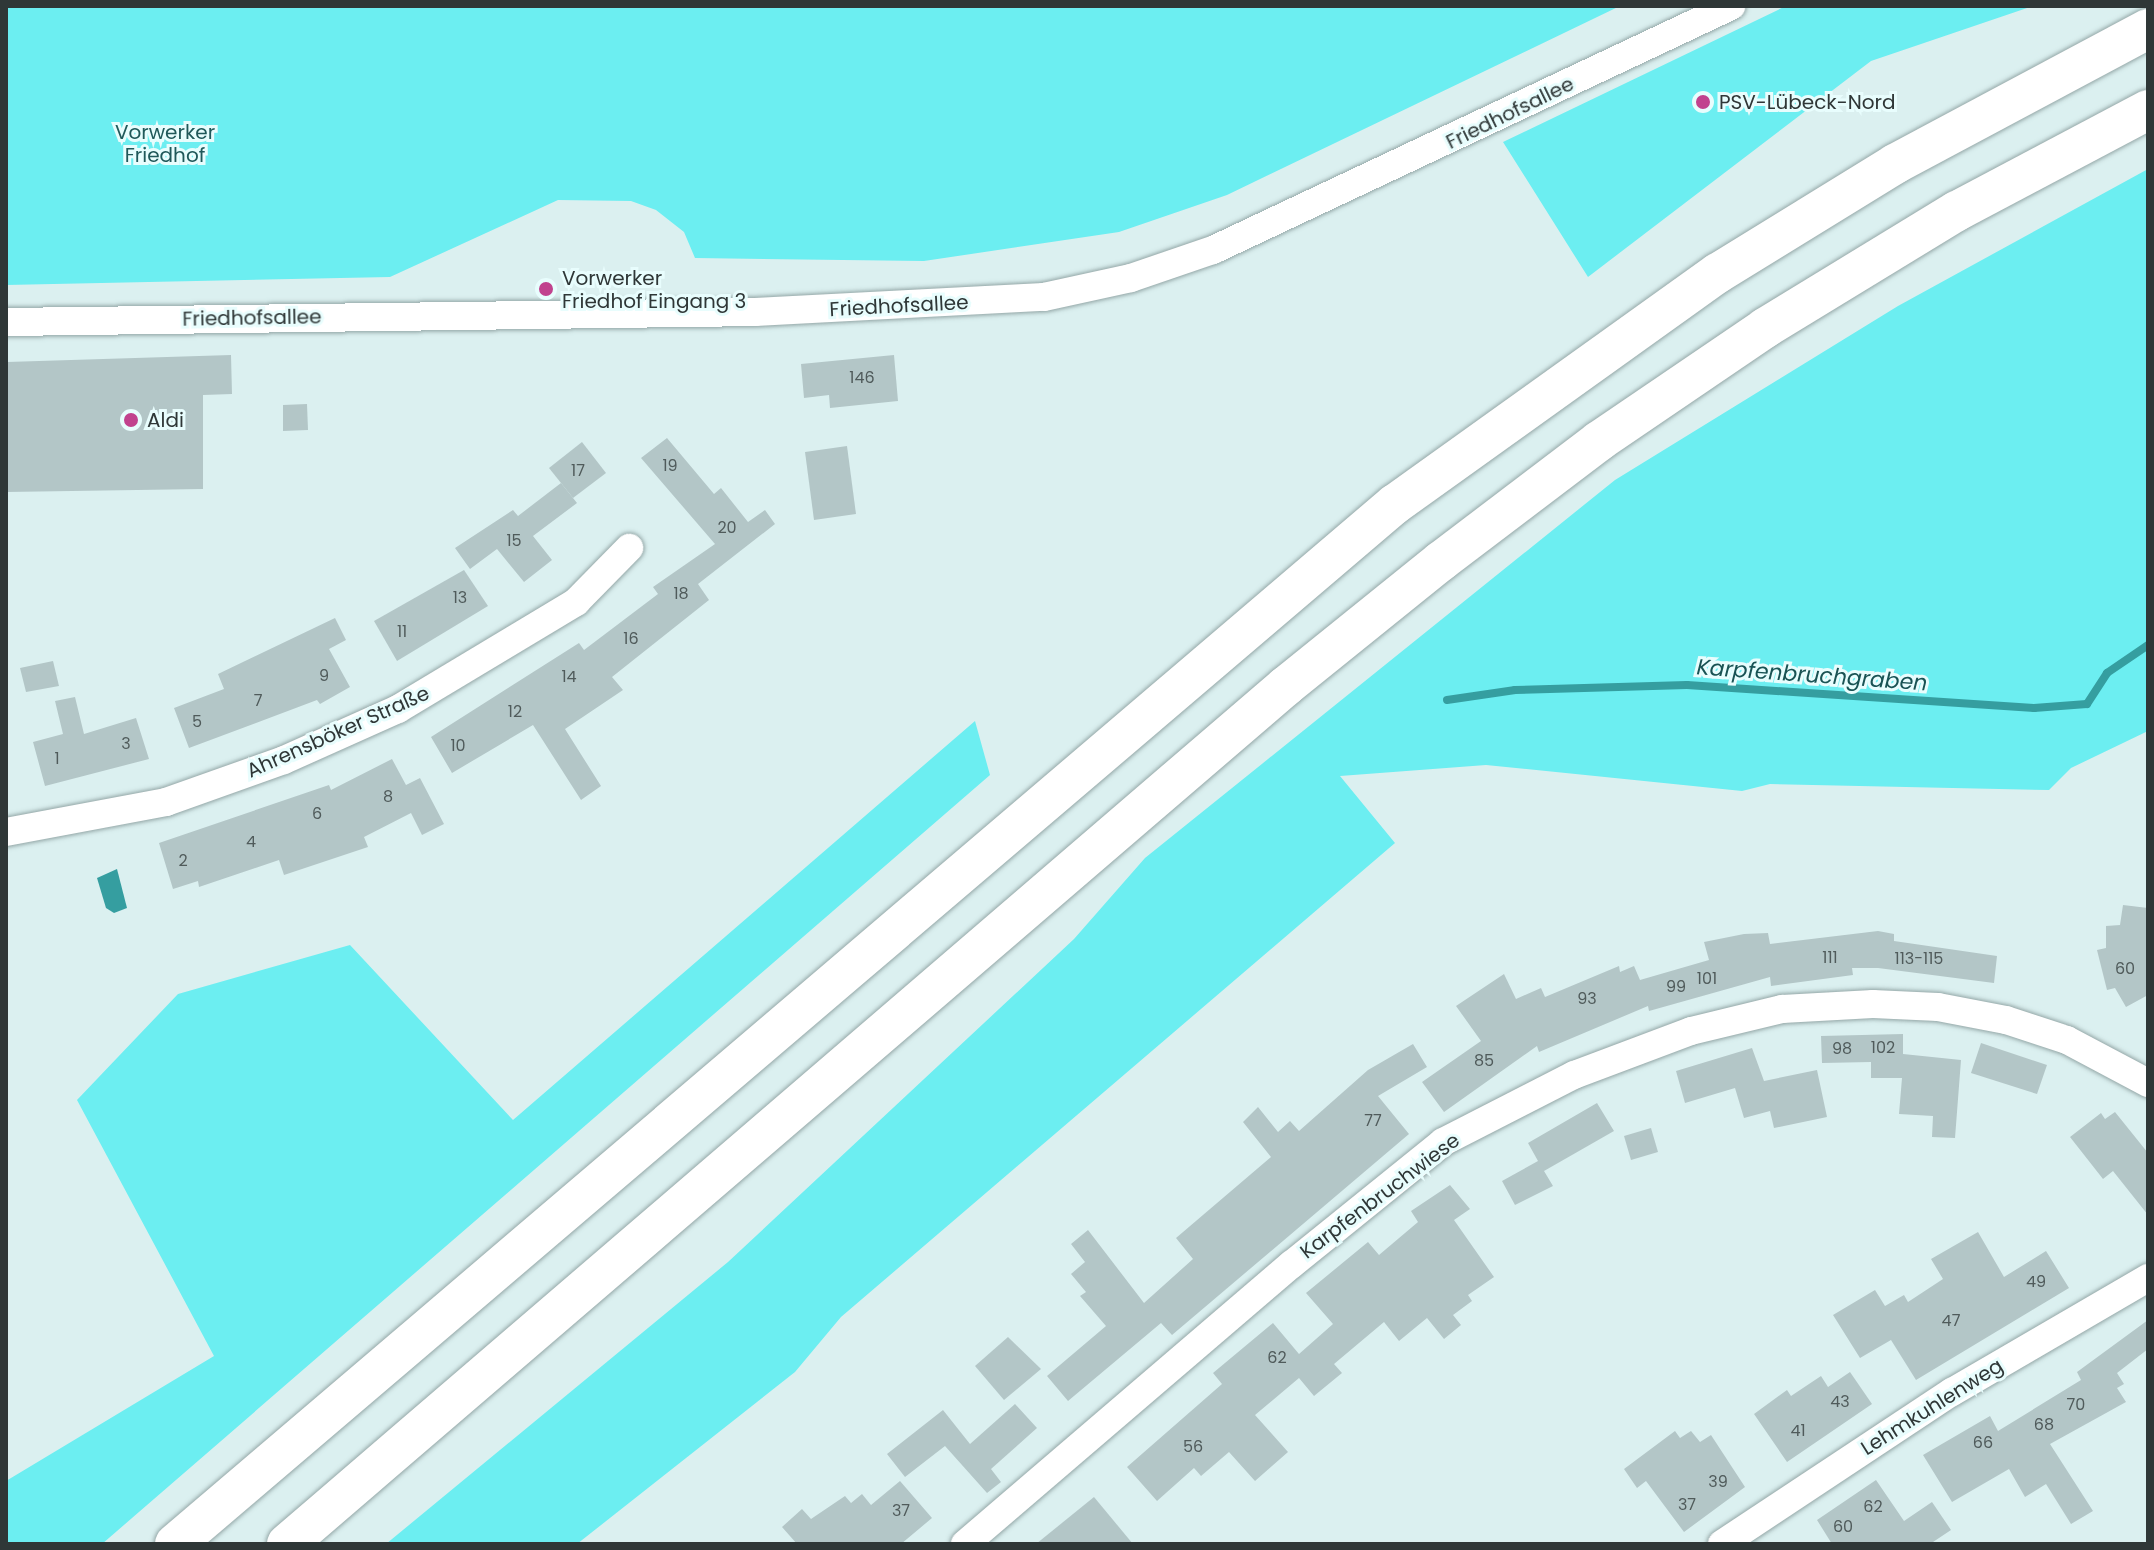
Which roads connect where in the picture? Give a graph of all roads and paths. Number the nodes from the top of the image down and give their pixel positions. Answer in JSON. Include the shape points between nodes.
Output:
{"nodes":[{"id":1,"x":1731,"y":6,"type":"edge"},
{"id":2,"x":2148,"y":29,"type":"edge"},
{"id":3,"x":2148,"y":110,"type":"edge"},
{"id":4,"x":6,"y":322,"type":"edge"},
{"id":5,"x":629,"y":548,"type":"dead end"},
{"id":6,"x":6,"y":832,"type":"edge"},
{"id":7,"x":2148,"y":1083,"type":"edge"},
{"id":8,"x":2148,"y":1278,"type":"edge"},
{"id":9,"x":981,"y":1539,"type":"edge"},
{"id":10,"x":175,"y":1544,"type":"edge"},
{"id":11,"x":287,"y":1544,"type":"edge"},
{"id":12,"x":1722,"y":1544,"type":"edge"}],
"edges":[{"from":1,"to":4,"type":"street","name":"Friedhofsallee","via":[[1213,250],[1131,278],[1044,297],[755,312]]},
{"from":2,"to":10,"type":"highway","via":[[1895,164],[1718,273],[1395,504]]},
{"from":3,"to":11,"type":"highway","via":[[1957,211],[1765,328],[1599,441],[1441,561],[1286,686]]},
{"from":5,"to":6,"type":"street","name":"Ahrensböker Straße","via":[[576,602],[398,709],[284,760],[166,802]]},
{"from":7,"to":9,"type":"street","name":"Karpfenbruchwiese","via":[[2067,1040],[2006,1020],[1938,1007],[1873,1004],[1782,1009],[1691,1031],[1589,1069],[1443,1142],[1292,1264]]},
{"from":8,"to":12,"type":"street","name":"Lehmkuhlenweg","via":[[1952,1392]]}]}
